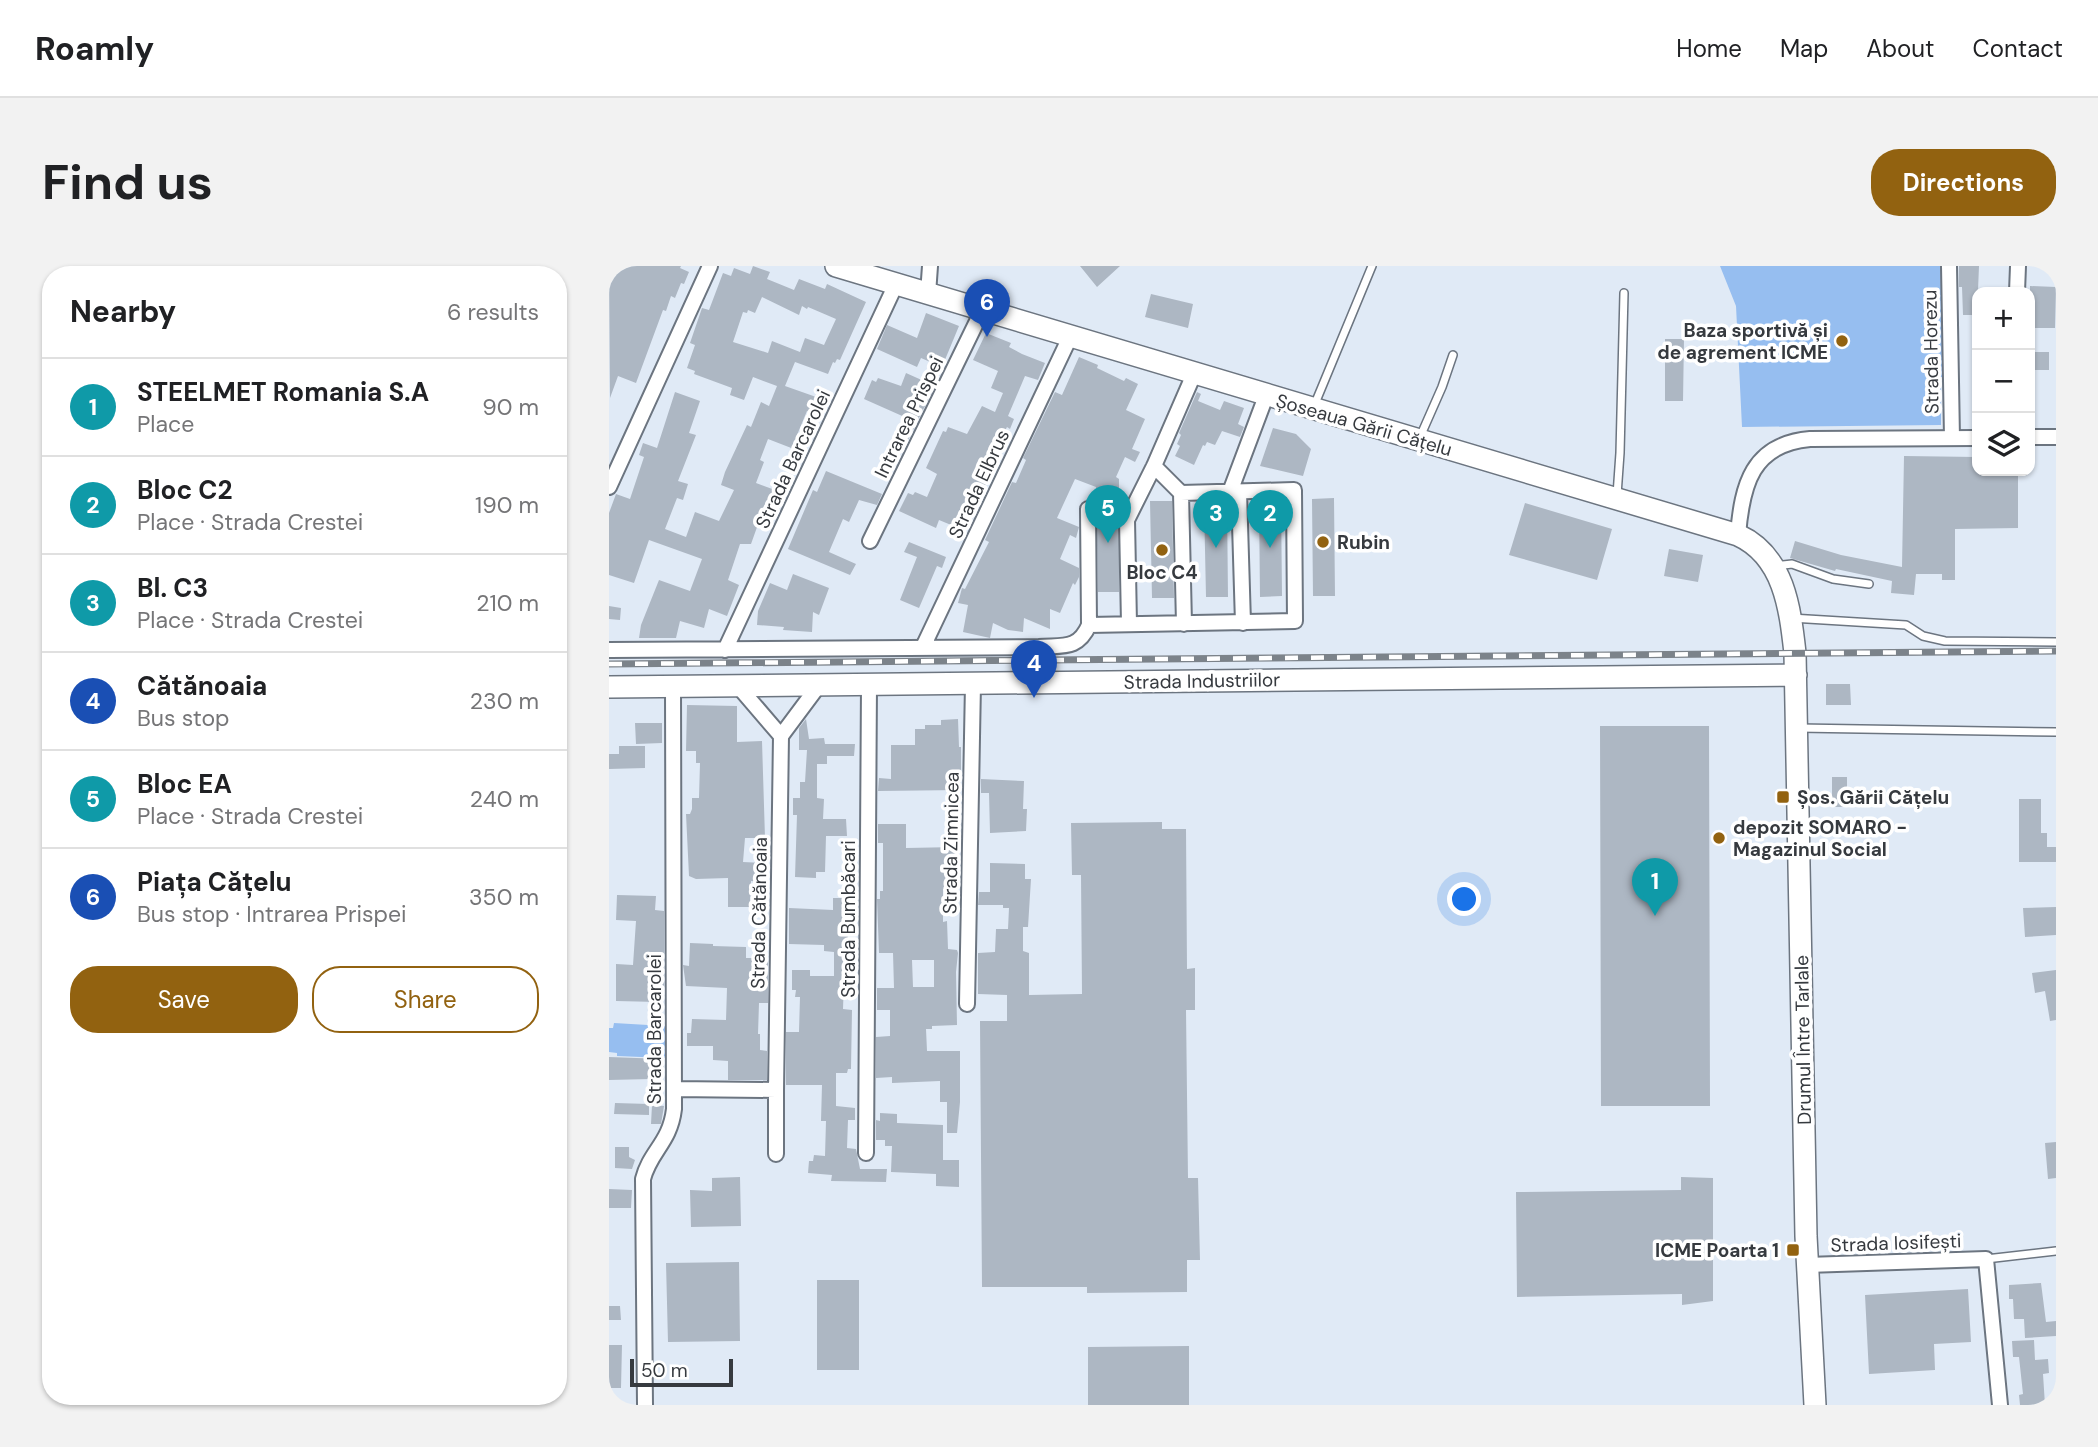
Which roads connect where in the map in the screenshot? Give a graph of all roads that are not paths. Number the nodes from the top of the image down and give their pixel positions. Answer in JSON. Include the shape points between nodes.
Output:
{"nodes":[{"id":1,"x":710,"y":266,"type":"edge"},
{"id":2,"x":836,"y":266,"type":"edge"},
{"id":3,"x":930,"y":266,"type":"edge"},
{"id":4,"x":1372,"y":266,"type":"edge"},
{"id":5,"x":1949,"y":266,"type":"edge"},
{"id":6,"x":2018,"y":266,"type":"edge"},
{"id":7,"x":896,"y":284,"type":"junction"},
{"id":8,"x":2017,"y":287,"type":"edge"},
{"id":9,"x":1625,"y":293,"type":"dead end"},
{"id":10,"x":928,"y":294,"type":"junction"},
{"id":11,"x":982,"y":311,"type":"junction"},
{"id":12,"x":1070,"y":337,"type":"junction"},
{"id":13,"x":1453,"y":355,"type":"dead end"},
{"id":14,"x":1194,"y":374,"type":"junction"},
{"id":15,"x":1266,"y":396,"type":"junction"},
{"id":16,"x":1313,"y":410,"type":"junction"},
{"id":17,"x":2035,"y":437,"type":"edge"},
{"id":18,"x":2056,"y":437,"type":"edge"},
{"id":19,"x":1952,"y":438,"type":"junction"},
{"id":20,"x":1972,"y":438,"type":"edge"},
{"id":21,"x":1418,"y":441,"type":"junction"},
{"id":22,"x":1154,"y":466,"type":"junction"},
{"id":23,"x":609,"y":487,"type":"edge"},
{"id":24,"x":1235,"y":492,"type":"junction"},
{"id":25,"x":1181,"y":493,"type":"junction"},
{"id":26,"x":1616,"y":499,"type":"junction"},
{"id":27,"x":1088,"y":509,"type":"dead end"},
{"id":28,"x":1738,"y":535,"type":"junction"},
{"id":29,"x":870,"y":541,"type":"dead end"},
{"id":30,"x":1774,"y":566,"type":"junction"},
{"id":31,"x":1869,"y":584,"type":"dead end"},
{"id":32,"x":1790,"y":618,"type":"junction"},
{"id":33,"x":1243,"y":623,"type":"junction"},
{"id":34,"x":1129,"y":624,"type":"junction"},
{"id":35,"x":1184,"y":624,"type":"junction"},
{"id":36,"x":1089,"y":625,"type":"junction"},
{"id":37,"x":2056,"y":642,"type":"edge"},
{"id":38,"x":923,"y":647,"type":"junction"},
{"id":39,"x":609,"y":650,"type":"edge"},
{"id":40,"x":725,"y":650,"type":"junction"},
{"id":41,"x":1796,"y":675,"type":"junction"},
{"id":42,"x":973,"y":684,"type":"junction"},
{"id":43,"x":819,"y":685,"type":"junction"},
{"id":44,"x":869,"y":685,"type":"junction"},
{"id":45,"x":673,"y":686,"type":"junction"},
{"id":46,"x":738,"y":686,"type":"junction"},
{"id":47,"x":609,"y":687,"type":"edge"},
{"id":48,"x":1798,"y":728,"type":"junction"},
{"id":49,"x":2056,"y":732,"type":"edge"},
{"id":50,"x":781,"y":736,"type":"junction"},
{"id":51,"x":967,"y":1004,"type":"dead end"},
{"id":52,"x":674,"y":1089,"type":"junction"},
{"id":53,"x":776,"y":1090,"type":"junction"},
{"id":54,"x":866,"y":1153,"type":"dead end"},
{"id":55,"x":776,"y":1154,"type":"dead end"},
{"id":56,"x":2056,"y":1251,"type":"edge"},
{"id":57,"x":1986,"y":1259,"type":"junction"},
{"id":58,"x":1807,"y":1265,"type":"junction"},
{"id":59,"x":645,"y":1405,"type":"edge"},
{"id":60,"x":1815,"y":1405,"type":"edge"},
{"id":61,"x":2000,"y":1405,"type":"edge"}],
"edges":[{"from":1,"to":23,"type":"street"},
{"from":2,"to":7,"type":"main road","name":"Șoseaua Gării Cățelu"},
{"from":3,"to":10,"type":"street"},
{"from":4,"to":16,"type":"lane"},
{"from":5,"to":19,"type":"street","name":"Strada Horezu"},
{"from":6,"to":8,"type":"street"},
{"from":7,"to":10,"type":"main road","name":"Șoseaua Gării Cățelu"},
{"from":7,"to":40,"type":"street","name":"Strada Barcarolei"},
{"from":9,"to":26,"type":"lane"},
{"from":10,"to":11,"type":"main road","name":"Șoseaua Gării Cățelu"},
{"from":11,"to":12,"type":"main road","name":"Șoseaua Gării Cățelu"},
{"from":11,"to":29,"type":"street","name":"Intrarea Prispei"},
{"from":12,"to":14,"type":"main road","name":"Șoseaua Gării Cățelu"},
{"from":12,"to":38,"type":"street","name":"Strada Elbrus"},
{"from":13,"to":21,"type":"lane"},
{"from":14,"to":15,"type":"main road","name":"Șoseaua Gării Cățelu"},
{"from":14,"to":22,"type":"street"},
{"from":15,"to":16,"type":"main road","name":"Șoseaua Gării Cățelu"},
{"from":15,"to":24,"type":"street"},
{"from":16,"to":21,"type":"main road","name":"Șoseaua Gării Cățelu"},
{"from":17,"to":18,"type":"street"},
{"from":19,"to":20,"type":"street"},
{"from":19,"to":28,"type":"street","via":[[1784,443],[1762,458],[1753,471],[1742,502]]},
{"from":21,"to":26,"type":"main road","name":"Șoseaua Gării Cățelu"},
{"from":22,"to":25,"type":"street"},
{"from":22,"to":34,"type":"street","via":[[1127,520]]},
{"from":24,"to":25,"type":"street"},
{"from":24,"to":33,"type":"street"},
{"from":24,"to":33,"type":"street","via":[[1294,490],[1294,621]]},
{"from":25,"to":35,"type":"street"},
{"from":26,"to":28,"type":"main road","name":"Șoseaua Gării Cățelu"},
{"from":27,"to":36,"type":"street"},
{"from":28,"to":30,"type":"main road","name":"Șoseaua Gării Cățelu","via":[[1752,541]]},
{"from":30,"to":31,"type":"lane","via":[[1792,564],[1833,579]]},
{"from":30,"to":32,"type":"main road","name":"Șoseaua Gării Cățelu"},
{"from":32,"to":37,"type":"lane","via":[[1906,625],[1923,636],[1945,641]]},
{"from":32,"to":41,"type":"main road","name":"Șoseaua Gării Cățelu"},
{"from":33,"to":35,"type":"street"},
{"from":34,"to":35,"type":"street"},
{"from":34,"to":36,"type":"street"},
{"from":36,"to":38,"type":"street","via":[[1073,644]]},
{"from":38,"to":40,"type":"street"},
{"from":39,"to":40,"type":"street"},
{"from":41,"to":42,"type":"main road","name":"Strada Industriilor"},
{"from":41,"to":48,"type":"main road","name":"Drumul Între Tarlale"},
{"from":42,"to":44,"type":"main road","name":"Strada Industriilor"},
{"from":42,"to":51,"type":"street","name":"Strada Zimnicea"},
{"from":43,"to":44,"type":"main road","name":"Strada Industriilor"},
{"from":43,"to":46,"type":"main road","name":"Strada Industriilor"},
{"from":43,"to":50,"type":"street"},
{"from":44,"to":54,"type":"street","name":"Strada Bumbăcari"},
{"from":45,"to":46,"type":"main road","name":"Strada Industriilor"},
{"from":45,"to":47,"type":"main road","name":"Strada Industriilor"},
{"from":45,"to":52,"type":"street","name":"Strada Barcarolei"},
{"from":46,"to":50,"type":"street"},
{"from":48,"to":49,"type":"lane"},
{"from":48,"to":58,"type":"main road","name":"Drumul Între Tarlale"},
{"from":50,"to":53,"type":"street","name":"Strada Cătănoaia"},
{"from":52,"to":53,"type":"street"},
{"from":52,"to":59,"type":"street","name":"Strada Barcarolei","via":[[669,1131],[643,1179]]},
{"from":53,"to":55,"type":"street","name":"Strada Cătănoaia"},
{"from":56,"to":57,"type":"lane","name":"Strada Iosifești"},
{"from":57,"to":58,"type":"street","name":"Strada Iosifești"},
{"from":57,"to":61,"type":"street","name":"Strada Iosifești"},
{"from":58,"to":60,"type":"main road","name":"Drumul Între Tarlale"}]}
